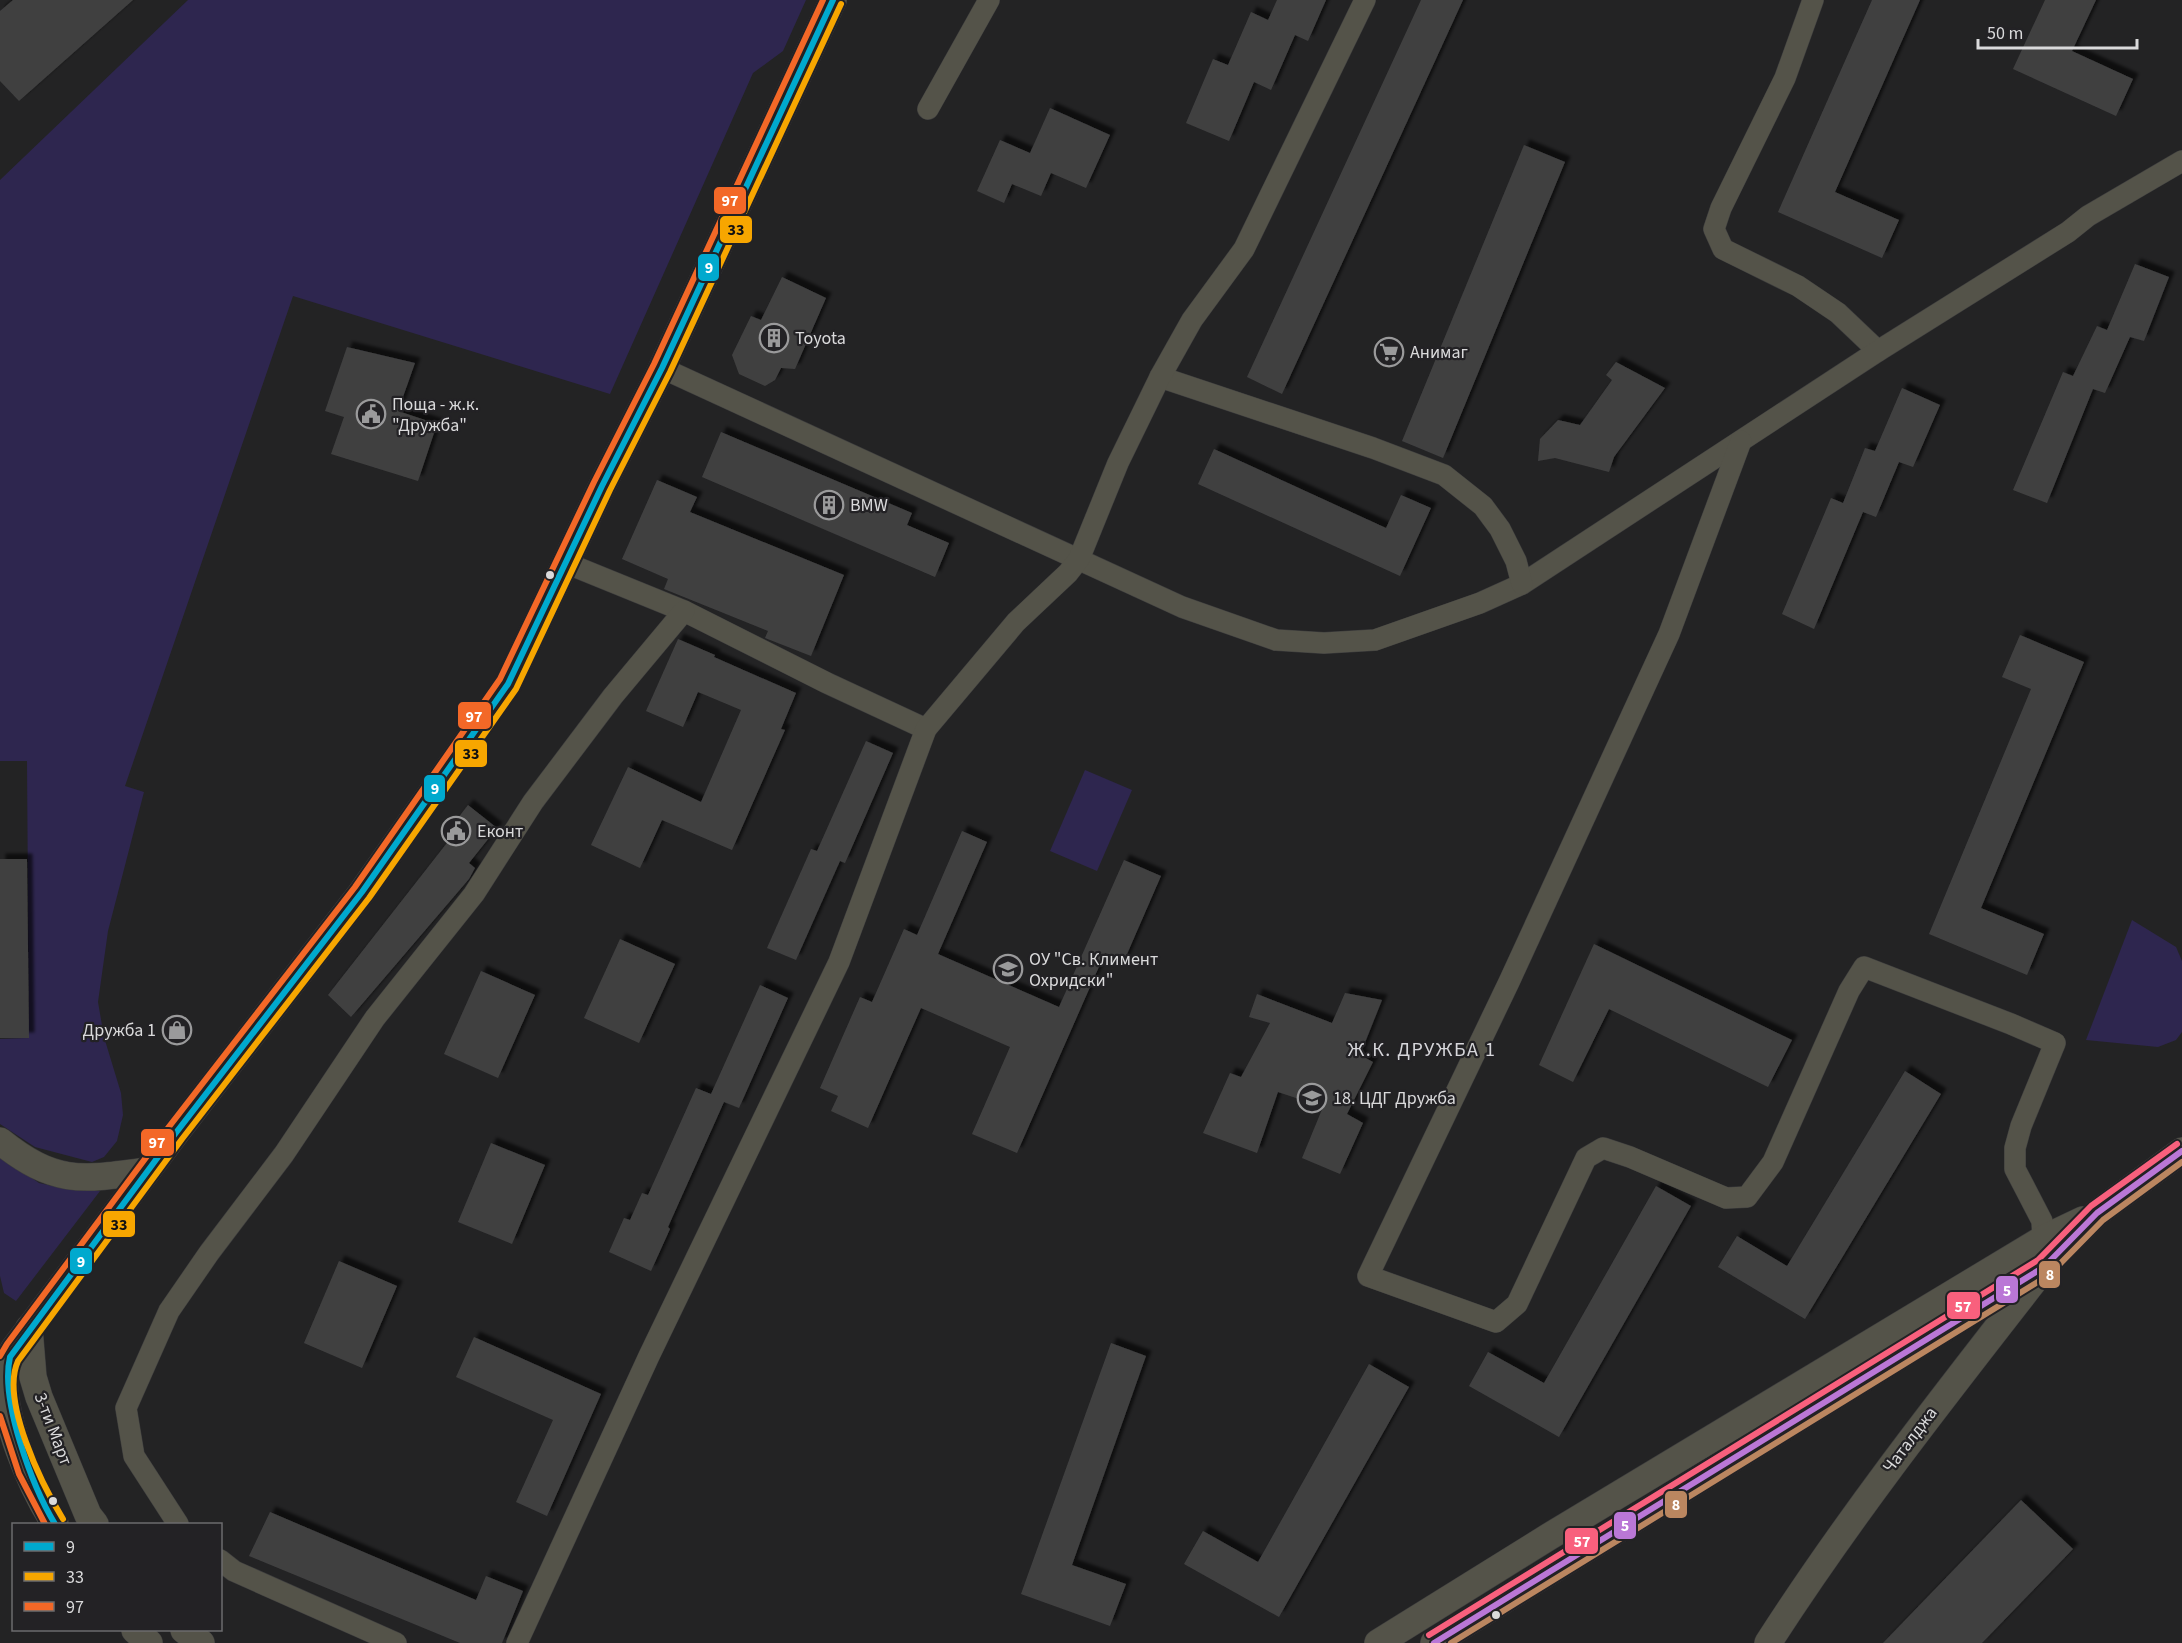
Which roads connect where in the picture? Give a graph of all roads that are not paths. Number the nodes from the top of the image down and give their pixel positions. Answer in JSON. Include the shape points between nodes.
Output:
{"nodes":[{"id":1,"x":833,"y":0,"type":"edge"},
{"id":2,"x":989,"y":0,"type":"edge"},
{"id":3,"x":1365,"y":0,"type":"edge"},
{"id":4,"x":1813,"y":0,"type":"edge"},
{"id":5,"x":928,"y":109,"type":"dead end"},
{"id":6,"x":2182,"y":161,"type":"edge"},
{"id":7,"x":1878,"y":351,"type":"junction"},
{"id":8,"x":662,"y":368,"type":"junction"},
{"id":9,"x":1160,"y":377,"type":"junction"},
{"id":10,"x":1741,"y":441,"type":"junction"},
{"id":11,"x":1079,"y":559,"type":"junction"},
{"id":12,"x":566,"y":563,"type":"junction"},
{"id":13,"x":1522,"y":584,"type":"junction"},
{"id":14,"x":684,"y":611,"type":"junction"},
{"id":15,"x":926,"y":729,"type":"junction"},
{"id":16,"x":0,"y":1141,"type":"edge"},
{"id":17,"x":2182,"y":1151,"type":"edge"},
{"id":18,"x":147,"y":1172,"type":"junction"},
{"id":19,"x":2097,"y":1214,"type":"junction"},
{"id":20,"x":2043,"y":1239,"type":"junction"},
{"id":21,"x":2044,"y":1267,"type":"junction"},
{"id":22,"x":29,"y":1328,"type":"junction"},
{"id":23,"x":91,"y":1521,"type":"edge"},
{"id":24,"x":54,"y":1523,"type":"edge"},
{"id":25,"x":177,"y":1523,"type":"edge"},
{"id":26,"x":222,"y":1562,"type":"edge"},
{"id":27,"x":137,"y":1631,"type":"edge"},
{"id":28,"x":186,"y":1631,"type":"edge"},
{"id":29,"x":149,"y":1643,"type":"edge"},
{"id":30,"x":201,"y":1643,"type":"edge"},
{"id":31,"x":396,"y":1643,"type":"edge"},
{"id":32,"x":517,"y":1643,"type":"edge"},
{"id":33,"x":1378,"y":1643,"type":"edge"},
{"id":34,"x":1434,"y":1643,"type":"edge"},
{"id":35,"x":1768,"y":1643,"type":"edge"}],
"edges":[{"from":1,"to":8,"type":"street"},
{"from":2,"to":5,"type":"street"},
{"from":3,"to":9,"type":"street","via":[[1244,249],[1192,320]]},
{"from":4,"to":7,"type":"street","via":[[1785,78],[1714,229],[1724,249],[1798,286],[1838,313]]},
{"from":6,"to":7,"type":"street","via":[[2088,216]]},
{"from":7,"to":10,"type":"street"},
{"from":8,"to":11,"type":"street"},
{"from":8,"to":12,"type":"street"},
{"from":9,"to":11,"type":"street","via":[[1118,463]]},
{"from":9,"to":13,"type":"street","via":[[1444,475],[1483,506],[1516,561]]},
{"from":10,"to":13,"type":"street"},
{"from":10,"to":20,"type":"street","via":[[1669,634],[1368,1276],[1496,1322],[1517,1304],[1586,1158],[1603,1148],[1726,1198],[1747,1197],[1773,1162],[1849,991],[1864,967],[2055,1043],[2015,1148],[2015,1169],[2042,1221]]},
{"from":11,"to":13,"type":"street","via":[[1182,607],[1276,640],[1324,643],[1375,640]]},
{"from":11,"to":15,"type":"street","via":[[1016,622]]},
{"from":12,"to":14,"type":"street"},
{"from":12,"to":18,"type":"street","via":[[508,684],[362,892]]},
{"from":14,"to":15,"type":"street"},
{"from":14,"to":25,"type":"street","via":[[533,802],[474,894],[375,1018],[284,1154],[169,1311],[126,1408],[134,1455]]},
{"from":15,"to":32,"type":"street","via":[[839,962],[649,1356]]},
{"from":16,"to":18,"type":"street","via":[[34,1165],[74,1178]]},
{"from":17,"to":19,"type":"street"},
{"from":18,"to":22,"type":"street"},
{"from":19,"to":20,"type":"street"},
{"from":19,"to":21,"type":"street"},
{"from":20,"to":21,"type":"street"},
{"from":20,"to":33,"type":"street"},
{"from":21,"to":34,"type":"street"},
{"from":21,"to":35,"type":"street","name":"Чаталджа","via":[[1861,1505]]},
{"from":22,"to":23,"type":"street","name":"3-ти Март","via":[[33,1377],[39,1397]]},
{"from":22,"to":24,"type":"street","via":[[5,1368],[6,1405],[22,1463]]},
{"from":26,"to":31,"type":"street","via":[[234,1571]]},
{"from":27,"to":29,"type":"street"},
{"from":28,"to":30,"type":"street"}]}
